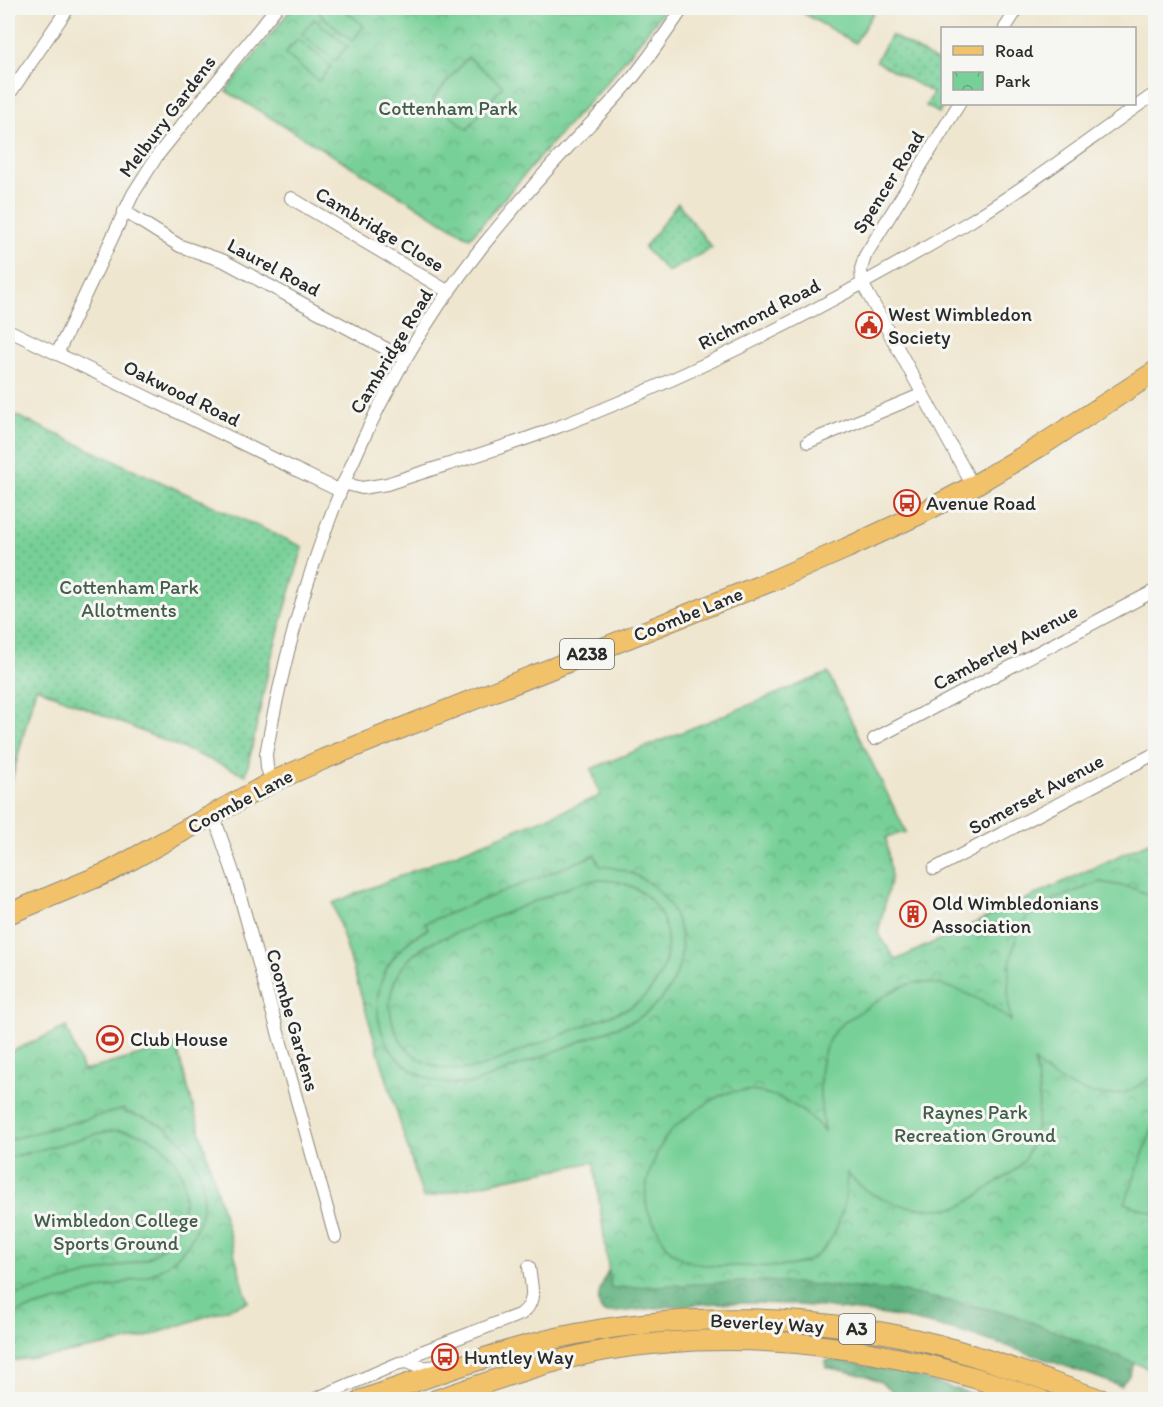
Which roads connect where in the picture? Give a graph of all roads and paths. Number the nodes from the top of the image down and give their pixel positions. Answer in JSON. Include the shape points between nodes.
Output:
{"nodes":[{"id":1,"x":68,"y":8,"type":"edge"},
{"id":2,"x":276,"y":8,"type":"edge"},
{"id":3,"x":683,"y":8,"type":"edge"},
{"id":4,"x":1018,"y":8,"type":"edge"},
{"id":5,"x":1006,"y":27,"type":"edge"},
{"id":6,"x":1155,"y":93,"type":"edge"},
{"id":7,"x":8,"y":96,"type":"edge"},
{"id":8,"x":958,"y":105,"type":"edge"},
{"id":9,"x":291,"y":198,"type":"dead end"},
{"id":10,"x":124,"y":211,"type":"junction"},
{"id":11,"x":862,"y":283,"type":"junction"},
{"id":12,"x":449,"y":292,"type":"junction"},
{"id":13,"x":8,"y":330,"type":"edge"},
{"id":14,"x":57,"y":354,"type":"junction"},
{"id":15,"x":405,"y":359,"type":"junction"},
{"id":16,"x":1155,"y":371,"type":"edge"},
{"id":17,"x":923,"y":394,"type":"junction"},
{"id":18,"x":808,"y":442,"type":"dead end"},
{"id":19,"x":973,"y":486,"type":"junction"},
{"id":20,"x":342,"y":487,"type":"junction"},
{"id":21,"x":1155,"y":590,"type":"edge"},
{"id":22,"x":874,"y":739,"type":"dead end"},
{"id":23,"x":1155,"y":753,"type":"edge"},
{"id":24,"x":272,"y":782,"type":"junction"},
{"id":25,"x":213,"y":814,"type":"junction"},
{"id":26,"x":934,"y":869,"type":"dead end"},
{"id":27,"x":8,"y":914,"type":"edge"},
{"id":28,"x":335,"y":1238,"type":"dead end"},
{"id":29,"x":529,"y":1267,"type":"dead end"},
{"id":30,"x":407,"y":1362,"type":"junction"},
{"id":31,"x":463,"y":1365,"type":"junction"},
{"id":32,"x":313,"y":1400,"type":"edge"},
{"id":33,"x":363,"y":1400,"type":"edge"},
{"id":34,"x":436,"y":1400,"type":"edge"},
{"id":35,"x":1041,"y":1400,"type":"edge"},
{"id":36,"x":1102,"y":1400,"type":"edge"}],
"edges":[{"from":1,"to":7,"type":"street"},
{"from":2,"to":10,"type":"street","name":"Melbury Gardens","via":[[157,156]]},
{"from":3,"to":12,"type":"street","name":"Cambridge Road","via":[[630,81],[514,208]]},
{"from":4,"to":5,"type":"street"},
{"from":6,"to":11,"type":"street","name":"Richmond Road","via":[[1012,195]]},
{"from":8,"to":11,"type":"street","name":"Spencer Road","via":[[865,256]]},
{"from":9,"to":12,"type":"street","name":"Cambridge Close"},
{"from":10,"to":14,"type":"street","name":"Melbury Gardens"},
{"from":10,"to":15,"type":"street","name":"Laurel Road","via":[[180,246],[224,261]]},
{"from":11,"to":17,"type":"street"},
{"from":11,"to":20,"type":"street","name":"Richmond Road","via":[[722,356],[542,433],[387,484]]},
{"from":12,"to":15,"type":"street","name":"Cambridge Road"},
{"from":13,"to":14,"type":"street","name":"Oakwood Road"},
{"from":14,"to":20,"type":"street","name":"Oakwood Road"},
{"from":15,"to":20,"type":"street","name":"Cambridge Road"},
{"from":16,"to":19,"type":"main road","name":"Coombe Lane","number":"A238"},
{"from":17,"to":18,"type":"street"},
{"from":17,"to":19,"type":"street"},
{"from":19,"to":24,"type":"main road","name":"Coombe Lane","number":"A238","via":[[774,580]]},
{"from":20,"to":24,"type":"street","name":"Cambridge Road","via":[[304,592],[284,668],[266,754]]},
{"from":21,"to":22,"type":"street","name":"Camberley Avenue"},
{"from":23,"to":26,"type":"street","name":"Somerset Avenue"},
{"from":24,"to":25,"type":"main road","name":"Coombe Lane","number":"A238"},
{"from":25,"to":27,"type":"main road","name":"Coombe Lane","number":"A238","via":[[109,872]]},
{"from":25,"to":28,"type":"street","name":"Coombe Gardens","via":[[235,878]]},
{"from":29,"to":30,"type":"street","name":"Beverley Way","via":[[532,1301],[522,1314],[422,1352]]},
{"from":30,"to":31,"type":"street","name":"Beverley Way","via":[[424,1369]]},
{"from":30,"to":32,"type":"street","name":"Beverley Way"},
{"from":31,"to":33,"type":"main road","name":"Beverley Way","number":"A3"},
{"from":31,"to":36,"type":"main road","name":"Beverley Way","number":"A3","via":[[557,1338],[603,1330],[687,1320],[770,1319],[935,1344]]},
{"from":34,"to":35,"type":"main road","name":"Beverley Way","number":"A3","via":[[605,1350],[725,1340],[798,1342],[881,1355],[1004,1386]]}]}
